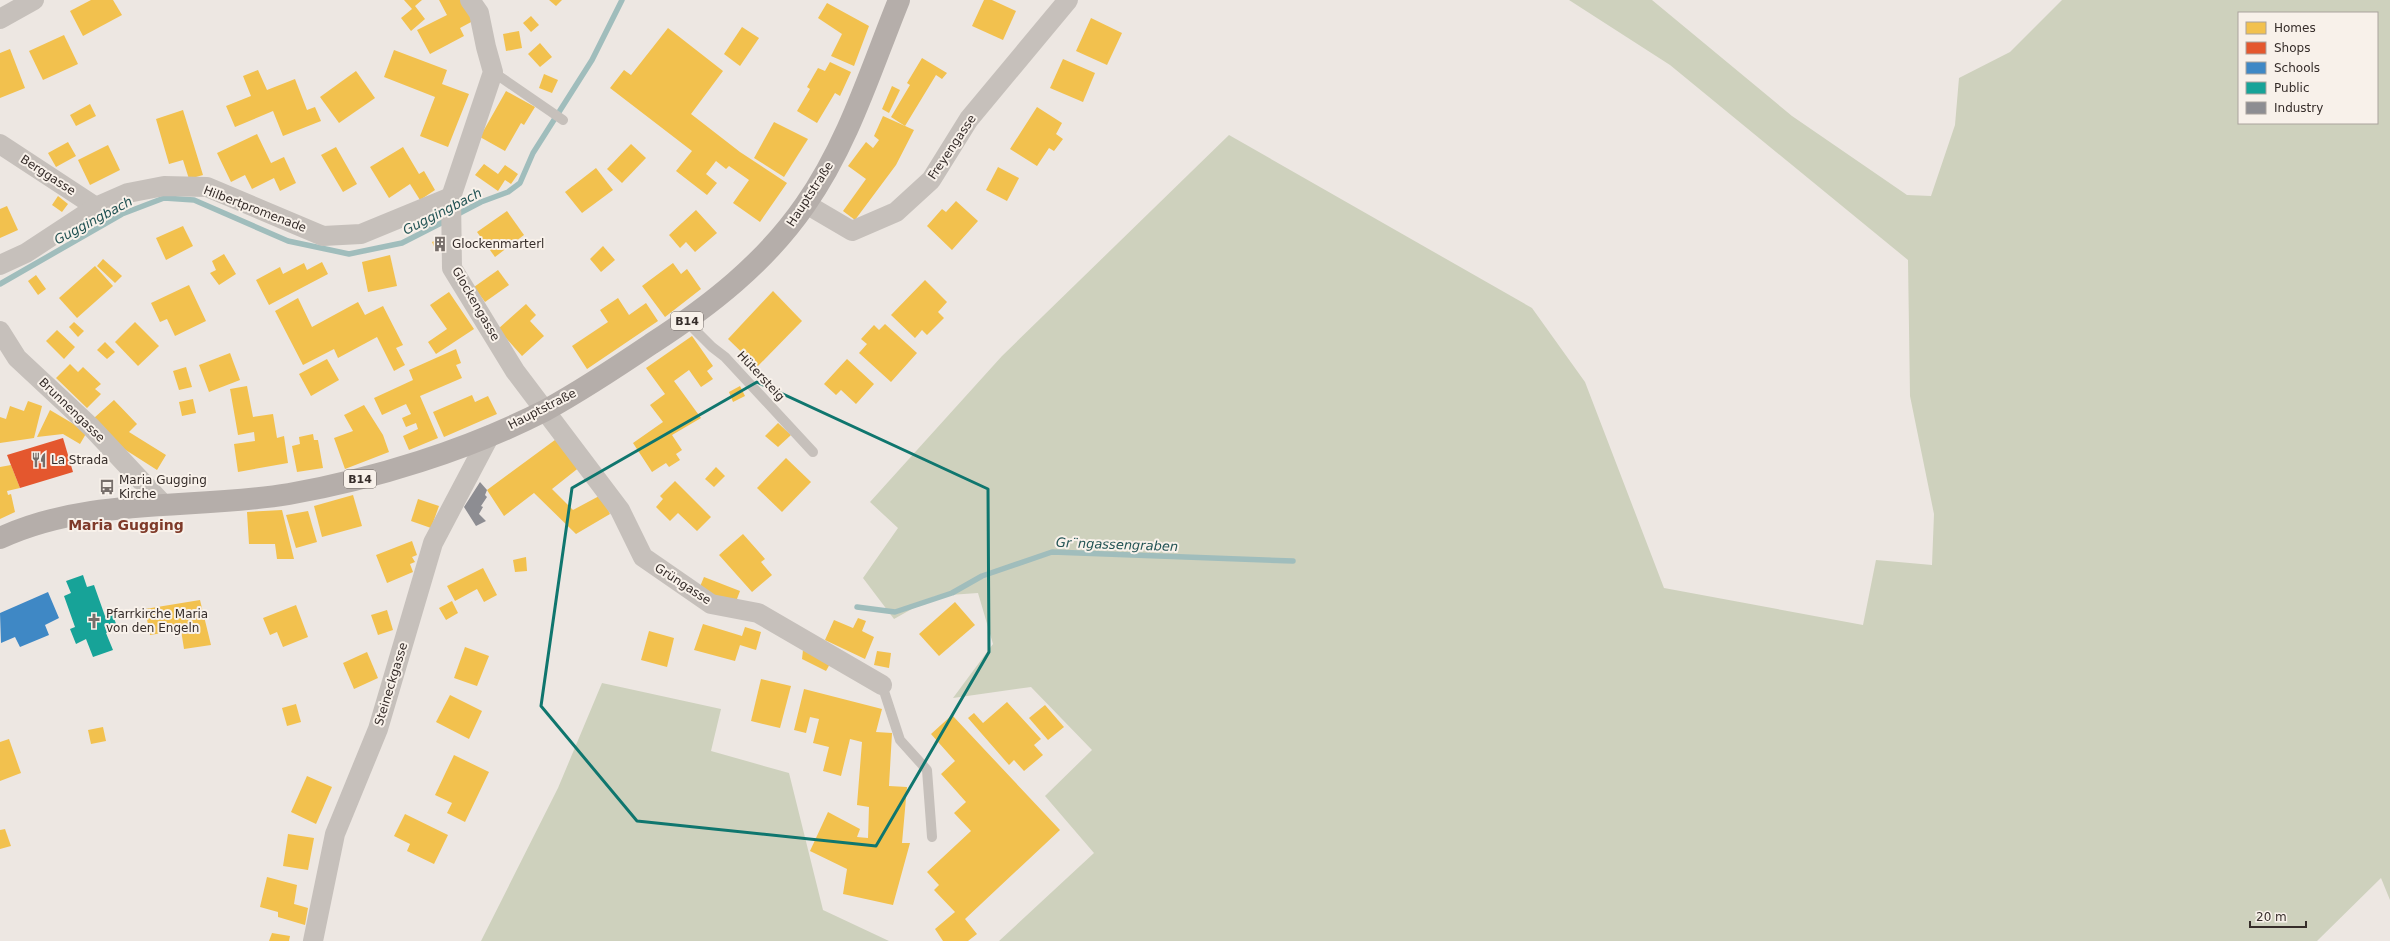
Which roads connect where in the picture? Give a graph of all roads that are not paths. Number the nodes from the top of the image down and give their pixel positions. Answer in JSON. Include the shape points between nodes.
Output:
{"nodes":[{"id":1,"x":34,"y":0,"type":"edge"},
{"id":2,"x":899,"y":0,"type":"edge"},
{"id":3,"x":1068,"y":0,"type":"edge"},
{"id":4,"x":479,"y":4,"type":"edge"},
{"id":5,"x":0,"y":20,"type":"edge"},
{"id":6,"x":493,"y":72,"type":"junction"},
{"id":7,"x":562,"y":119,"type":"dead end"},
{"id":8,"x":0,"y":144,"type":"edge"},
{"id":9,"x":451,"y":202,"type":"junction"},
{"id":10,"x":806,"y":204,"type":"junction"},
{"id":11,"x":96,"y":206,"type":"junction"},
{"id":12,"x":0,"y":265,"type":"edge"},
{"id":13,"x":686,"y":321,"type":"junction"},
{"id":14,"x":0,"y":331,"type":"edge"},
{"id":15,"x":545,"y":410,"type":"junction"},
{"id":16,"x":490,"y":435,"type":"junction"},
{"id":17,"x":813,"y":452,"type":"dead end"},
{"id":18,"x":164,"y":505,"type":"junction"},
{"id":19,"x":0,"y":538,"type":"edge"},
{"id":20,"x":882,"y":686,"type":"joint"},
{"id":21,"x":932,"y":837,"type":"dead end"},
{"id":22,"x":313,"y":941,"type":"edge"}],
"edges":[{"from":1,"to":5,"type":"street"},
{"from":2,"to":10,"type":"main road","name":"Hauptstraße","number":"B14","via":[[838,149]]},
{"from":3,"to":10,"type":"street","name":"Freyengasse","via":[[969,119],[931,180],[896,212],[852,231]]},
{"from":4,"to":6,"type":"street"},
{"from":6,"to":7,"type":"lane"},
{"from":6,"to":9,"type":"street","name":"Glockengasse"},
{"from":8,"to":11,"type":"street","name":"Berggasse"},
{"from":9,"to":11,"type":"street","name":"Hilbertpromenade","via":[[361,234],[323,236],[207,187],[164,186],[128,193]]},
{"from":9,"to":15,"type":"street","name":"Glockengasse","via":[[452,268],[515,371]]},
{"from":10,"to":13,"type":"main road","name":"Hauptstraße","number":"B14","via":[[778,241],[733,285]]},
{"from":11,"to":12,"type":"street","name":"Hilbertpromenade","via":[[26,253]]},
{"from":13,"to":15,"type":"main road","name":"Hauptstraße","number":"B14","via":[[595,382]]},
{"from":13,"to":17,"type":"lane","name":"Hütersteig","via":[[725,357]]},
{"from":14,"to":18,"type":"street","name":"Brunnengasse","via":[[17,358],[91,427]]},
{"from":15,"to":16,"type":"main road","name":"Hauptstraße","number":"B14"},
{"from":15,"to":20,"type":"street","name":"Grüngasse","via":[[620,510],[643,557],[711,604],[758,613]]},
{"from":16,"to":18,"type":"main road","name":"Hauptstraße","number":"B14","via":[[379,475],[287,494]]},
{"from":16,"to":22,"type":"street","name":"Steineckgasse","via":[[433,543],[378,728],[335,834]]},
{"from":18,"to":19,"type":"main road","name":"Hauptstraße","number":"B14","via":[[127,507],[65,516]]},
{"from":20,"to":21,"type":"lane","via":[[900,740],[927,770]]}]}
